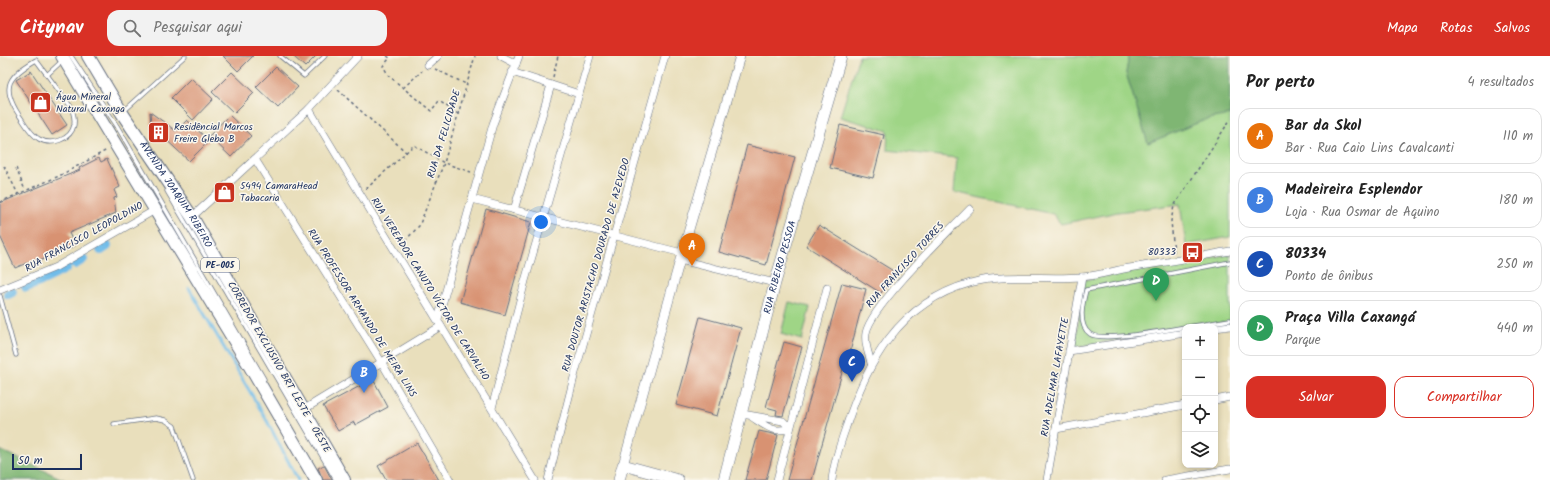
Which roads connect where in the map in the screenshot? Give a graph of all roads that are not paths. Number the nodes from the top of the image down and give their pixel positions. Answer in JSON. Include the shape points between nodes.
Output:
{"nodes":[{"id":1,"x":85,"y":56,"type":"edge"},
{"id":2,"x":88,"y":56,"type":"edge"},
{"id":3,"x":185,"y":56,"type":"edge"},
{"id":4,"x":280,"y":56,"type":"edge"},
{"id":5,"x":325,"y":56,"type":"edge"},
{"id":6,"x":358,"y":56,"type":"edge"},
{"id":7,"x":438,"y":56,"type":"edge"},
{"id":8,"x":501,"y":56,"type":"edge"},
{"id":9,"x":519,"y":56,"type":"edge"},
{"id":10,"x":590,"y":56,"type":"edge"},
{"id":11,"x":665,"y":56,"type":"edge"},
{"id":12,"x":740,"y":56,"type":"edge"},
{"id":13,"x":841,"y":56,"type":"edge"},
{"id":14,"x":65,"y":57,"type":"edge"},
{"id":15,"x":516,"y":64,"type":"junction"},
{"id":16,"x":428,"y":66,"type":"road end"},
{"id":17,"x":512,"y":72,"type":"junction"},
{"id":18,"x":48,"y":74,"type":"junction"},
{"id":19,"x":551,"y":85,"type":"junction"},
{"id":20,"x":579,"y":94,"type":"junction"},
{"id":21,"x":309,"y":108,"type":"junction"},
{"id":22,"x":122,"y":113,"type":"junction"},
{"id":23,"x":255,"y":159,"type":"junction"},
{"id":24,"x":155,"y":171,"type":"dead end"},
{"id":25,"x":163,"y":183,"type":"dead end"},
{"id":26,"x":472,"y":199,"type":"junction"},
{"id":27,"x":970,"y":209,"type":"dead end"},
{"id":28,"x":155,"y":210,"type":"junction"},
{"id":29,"x":514,"y":210,"type":"junction"},
{"id":30,"x":192,"y":217,"type":"junction"},
{"id":31,"x":543,"y":217,"type":"junction"},
{"id":32,"x":615,"y":235,"type":"junction"},
{"id":33,"x":1230,"y":251,"type":"edge"},
{"id":34,"x":681,"y":256,"type":"junction"},
{"id":35,"x":1230,"y":262,"type":"edge"},
{"id":36,"x":1082,"y":277,"type":"junction"},
{"id":37,"x":775,"y":283,"type":"junction"},
{"id":38,"x":828,"y":288,"type":"dead end"},
{"id":39,"x":0,"y":290,"type":"edge"},
{"id":40,"x":1086,"y":290,"type":"junction"},
{"id":41,"x":0,"y":296,"type":"edge"},
{"id":42,"x":438,"y":318,"type":"junction"},
{"id":43,"x":1230,"y":320,"type":"edge"},
{"id":44,"x":1206,"y":324,"type":"edge"},
{"id":45,"x":441,"y":326,"type":"junction"},
{"id":46,"x":1230,"y":326,"type":"edge"},
{"id":47,"x":1182,"y":328,"type":"edge"},
{"id":48,"x":1218,"y":328,"type":"edge"},
{"id":49,"x":1182,"y":333,"type":"edge"},
{"id":50,"x":1069,"y":351,"type":"junction"},
{"id":51,"x":16,"y":355,"type":"dead end"},
{"id":52,"x":382,"y":363,"type":"junction"},
{"id":53,"x":871,"y":363,"type":"junction"},
{"id":54,"x":268,"y":387,"type":"dead end"},
{"id":55,"x":1230,"y":397,"type":"edge"},
{"id":56,"x":1218,"y":399,"type":"edge"},
{"id":57,"x":1182,"y":406,"type":"edge"},
{"id":58,"x":492,"y":408,"type":"junction"},
{"id":59,"x":303,"y":410,"type":"junction"},
{"id":60,"x":747,"y":416,"type":"junction"},
{"id":61,"x":114,"y":424,"type":"dead end"},
{"id":62,"x":291,"y":427,"type":"dead end"},
{"id":63,"x":790,"y":428,"type":"junction"},
{"id":64,"x":1056,"y":429,"type":"junction"},
{"id":65,"x":623,"y":466,"type":"junction"},
{"id":66,"x":1230,"y":469,"type":"edge"},
{"id":67,"x":193,"y":480,"type":"edge"},
{"id":68,"x":316,"y":480,"type":"edge"},
{"id":69,"x":322,"y":480,"type":"edge"},
{"id":70,"x":336,"y":480,"type":"edge"},
{"id":71,"x":344,"y":480,"type":"edge"},
{"id":72,"x":450,"y":480,"type":"edge"},
{"id":73,"x":535,"y":480,"type":"edge"},
{"id":74,"x":548,"y":480,"type":"edge"},
{"id":75,"x":619,"y":480,"type":"edge"},
{"id":76,"x":678,"y":480,"type":"edge"},
{"id":77,"x":724,"y":480,"type":"edge"},
{"id":78,"x":777,"y":480,"type":"edge"},
{"id":79,"x":832,"y":480,"type":"edge"},
{"id":80,"x":1047,"y":480,"type":"edge"},
{"id":81,"x":1165,"y":480,"type":"edge"}],
"edges":[{"from":1,"to":24,"type":"lane"},
{"from":2,"to":22,"type":"main road","name":"AVENIDA JOAQUIM RIBEIRO","number":"PE-005"},
{"from":3,"to":22,"type":"lane"},
{"from":4,"to":5,"type":"lane","via":[[304,76]]},
{"from":6,"to":21,"type":"street"},
{"from":7,"to":16,"type":"street"},
{"from":8,"to":15,"type":"street"},
{"from":9,"to":15,"type":"street"},
{"from":10,"to":20,"type":"street"},
{"from":11,"to":32,"type":"street","name":"RUA DOUTOR ARISTACHO DOURADO DE AZEVEDO"},
{"from":12,"to":34,"type":"street"},
{"from":13,"to":37,"type":"main road","name":"RUA RIBEIRO PESSOA"},
{"from":14,"to":18,"type":"lane"},
{"from":14,"to":28,"type":"main road","number":"PE-005"},
{"from":14,"to":54,"type":"lane","name":"CORREDOR EXCLUSIVO BRT LESTE - OESTE","via":[[117,126]]},
{"from":15,"to":17,"type":"street"},
{"from":17,"to":19,"type":"street"},
{"from":17,"to":26,"type":"street","via":[[493,124]]},
{"from":18,"to":18,"type":"lane","via":[[71,107],[74,119],[74,125],[66,136],[52,142],[34,136],[10,100],[8,92],[9,83],[14,75],[36,60]]},
{"from":19,"to":20,"type":"street"},
{"from":19,"to":29,"type":"street"},
{"from":20,"to":31,"type":"street"},
{"from":21,"to":23,"type":"street"},
{"from":21,"to":42,"type":"street","name":"RUA VEREADOR CANUTO VÍCTOR DE CARVALHO","via":[[394,252]]},
{"from":22,"to":30,"type":"main road","name":"AVENIDA JOAQUIM RIBEIRO","number":"PE-005"},
{"from":23,"to":30,"type":"street"},
{"from":23,"to":52,"type":"street","name":"RUA PROFESSOR ARMANDO DE MEIRA LINS"},
{"from":25,"to":70,"type":"lane","name":"CORREDOR EXCLUSIVO BRT LESTE - OESTE"},
{"from":26,"to":29,"type":"street"},
{"from":26,"to":42,"type":"street"},
{"from":27,"to":53,"type":"street","name":"RUA FRANCISCO TORRES","via":[[876,311],[866,333]]},
{"from":28,"to":39,"type":"street","name":"RUA FRANCISCO LEOPOLDINO","via":[[56,267]]},
{"from":28,"to":68,"type":"main road","number":"PE-005"},
{"from":29,"to":31,"type":"street"},
{"from":30,"to":59,"type":"main road","name":"AVENIDA JOAQUIM RIBEIRO","number":"PE-005"},
{"from":31,"to":32,"type":"street"},
{"from":31,"to":58,"type":"street"},
{"from":32,"to":34,"type":"street"},
{"from":32,"to":74,"type":"street","name":"RUA DOUTOR ARISTACHO DOURADO DE AZEVEDO","via":[[575,373]]},
{"from":33,"to":36,"type":"street"},
{"from":34,"to":37,"type":"street"},
{"from":34,"to":65,"type":"street"},
{"from":35,"to":40,"type":"lane"},
{"from":36,"to":40,"type":"lane"},
{"from":36,"to":50,"type":"street","name":"RUA ADELMAR LAFAYETTE"},
{"from":36,"to":53,"type":"street","via":[[996,278],[970,283],[950,291],[928,302],[907,318],[886,341]]},
{"from":37,"to":60,"type":"main road","name":"RUA RIBEIRO PESSOA"},
{"from":38,"to":63,"type":"street"},
{"from":40,"to":47,"type":"lane","via":[[1083,322],[1092,335],[1120,336]]},
{"from":41,"to":51,"type":"lane"},
{"from":42,"to":45,"type":"street","name":"RUA VEREADOR CANUTO VÍCTOR DE CARVALHO"},
{"from":43,"to":44,"type":"lane"},
{"from":45,"to":52,"type":"street"},
{"from":45,"to":58,"type":"street","name":"RUA VEREADOR CANUTO VÍCTOR DE CARVALHO"},
{"from":46,"to":48,"type":"street"},
{"from":49,"to":50,"type":"street"},
{"from":50,"to":64,"type":"street","name":"RUA ADELMAR LAFAYETTE"},
{"from":52,"to":59,"type":"street"},
{"from":52,"to":72,"type":"street","name":"RUA PROFESSOR ARMANDO DE MEIRA LINS"},
{"from":53,"to":79,"type":"street","via":[[849,416]]},
{"from":55,"to":56,"type":"street"},
{"from":57,"to":64,"type":"street"},
{"from":58,"to":73,"type":"street","name":"RUA VEREADOR CANUTO VÍCTOR DE CARVALHO"},
{"from":59,"to":71,"type":"main road","name":"AVENIDA JOAQUIM RIBEIRO","number":"PE-005"},
{"from":60,"to":63,"type":"street","via":[[783,421]]},
{"from":60,"to":63,"type":"street","via":[[771,429],[781,431]]},
{"from":60,"to":77,"type":"main road","name":"RUA RIBEIRO PESSOA"},
{"from":61,"to":67,"type":"lane","via":[[156,418],[174,426]]},
{"from":62,"to":69,"type":"lane","name":"CORREDOR EXCLUSIVO BRT LESTE - OESTE"},
{"from":63,"to":78,"type":"street"},
{"from":64,"to":80,"type":"street","name":"RUA ADELMAR LAFAYETTE"},
{"from":65,"to":75,"type":"main road"},
{"from":65,"to":76,"type":"main road"},
{"from":66,"to":81,"type":"street"}]}
